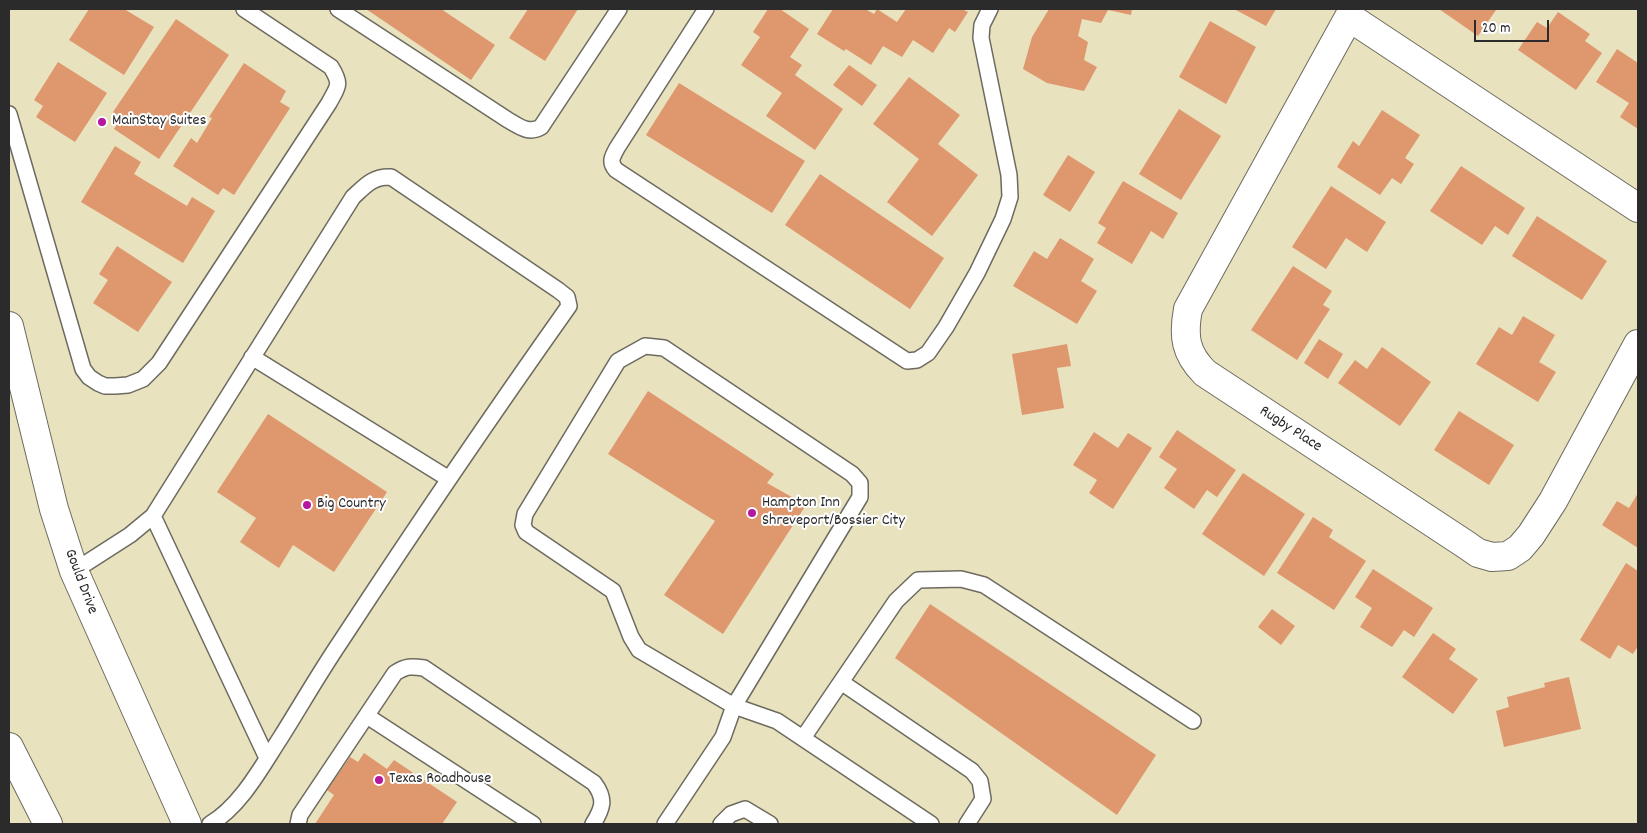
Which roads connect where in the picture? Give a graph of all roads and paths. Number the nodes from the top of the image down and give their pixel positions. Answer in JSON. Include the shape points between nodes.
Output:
{"nodes":[{"id":1,"x":244,"y":9,"type":"edge"},
{"id":2,"x":338,"y":9,"type":"edge"},
{"id":3,"x":620,"y":9,"type":"edge"},
{"id":4,"x":706,"y":9,"type":"edge"},
{"id":5,"x":990,"y":9,"type":"edge"},
{"id":6,"x":1352,"y":13,"type":"edge"},
{"id":7,"x":9,"y":114,"type":"edge"},
{"id":8,"x":1638,"y":208,"type":"edge"},
{"id":9,"x":9,"y":326,"type":"edge"},
{"id":10,"x":1638,"y":344,"type":"edge"},
{"id":11,"x":252,"y":357,"type":"junction"},
{"id":12,"x":449,"y":479,"type":"junction"},
{"id":13,"x":153,"y":516,"type":"junction"},
{"id":14,"x":74,"y":571,"type":"junction"},
{"id":15,"x":841,"y":682,"type":"junction"},
{"id":16,"x":734,"y":706,"type":"junction"},
{"id":17,"x":367,"y":716,"type":"junction"},
{"id":18,"x":1193,"y":721,"type":"dead end"},
{"id":19,"x":803,"y":738,"type":"junction"},
{"id":20,"x":9,"y":747,"type":"edge"},
{"id":21,"x":267,"y":758,"type":"junction"},
{"id":22,"x":48,"y":824,"type":"edge"},
{"id":23,"x":187,"y":824,"type":"edge"},
{"id":24,"x":210,"y":824,"type":"edge"},
{"id":25,"x":298,"y":824,"type":"edge"},
{"id":26,"x":533,"y":824,"type":"edge"},
{"id":27,"x":593,"y":824,"type":"edge"},
{"id":28,"x":665,"y":824,"type":"edge"},
{"id":29,"x":720,"y":824,"type":"edge"},
{"id":30,"x":770,"y":824,"type":"edge"},
{"id":31,"x":931,"y":824,"type":"edge"},
{"id":32,"x":967,"y":824,"type":"edge"}],
"edges":[{"from":1,"to":7,"type":"lane","via":[[331,67],[338,78],[338,86],[159,363],[143,379],[128,385],[105,386],[89,377],[83,369]]},
{"from":2,"to":3,"type":"lane","via":[[508,120],[525,130],[534,131],[541,126]]},
{"from":4,"to":5,"type":"lane","via":[[616,148],[612,164],[616,170],[907,361],[917,360],[928,353],[946,326],[977,273],[1003,219],[1010,196],[1009,175],[981,38],[982,25]]},
{"from":6,"to":8,"type":"main road","name":"Rugby Place"},
{"from":6,"to":10,"type":"main road","name":"Rugby Place","via":[[1188,309],[1185,325],[1188,350],[1197,365],[1465,544],[1492,557],[1508,556],[1531,535]]},
{"from":9,"to":14,"type":"main road","name":"Gould Drive","via":[[54,509]]},
{"from":11,"to":12,"type":"lane"},
{"from":11,"to":12,"type":"lane","via":[[353,198],[368,182],[381,176],[391,176],[558,290],[567,297],[569,306]]},
{"from":11,"to":13,"type":"lane"},
{"from":12,"to":21,"type":"lane"},
{"from":13,"to":14,"type":"lane"},
{"from":13,"to":21,"type":"lane"},
{"from":14,"to":23,"type":"main road","name":"Gould Drive"},
{"from":15,"to":18,"type":"lane","via":[[896,601],[918,580],[961,579],[984,585]]},
{"from":15,"to":19,"type":"lane"},
{"from":15,"to":32,"type":"lane","via":[[972,771],[980,781],[982,799]]},
{"from":16,"to":16,"type":"lane","via":[[860,496],[860,483],[852,474],[664,348],[645,346],[618,361],[525,514],[523,525],[526,532],[612,591],[639,650]]},
{"from":16,"to":19,"type":"lane","via":[[778,721]]},
{"from":16,"to":28,"type":"lane","via":[[723,737]]},
{"from":17,"to":25,"type":"lane","via":[[300,815]]},
{"from":17,"to":26,"type":"lane"},
{"from":17,"to":27,"type":"lane","via":[[395,673],[405,667],[424,668],[594,783],[601,792],[602,802]]},
{"from":19,"to":31,"type":"lane"},
{"from":20,"to":22,"type":"main road"},
{"from":21,"to":24,"type":"lane","via":[[235,804]]},
{"from":29,"to":30,"type":"lane","via":[[731,814],[745,809]]}]}
